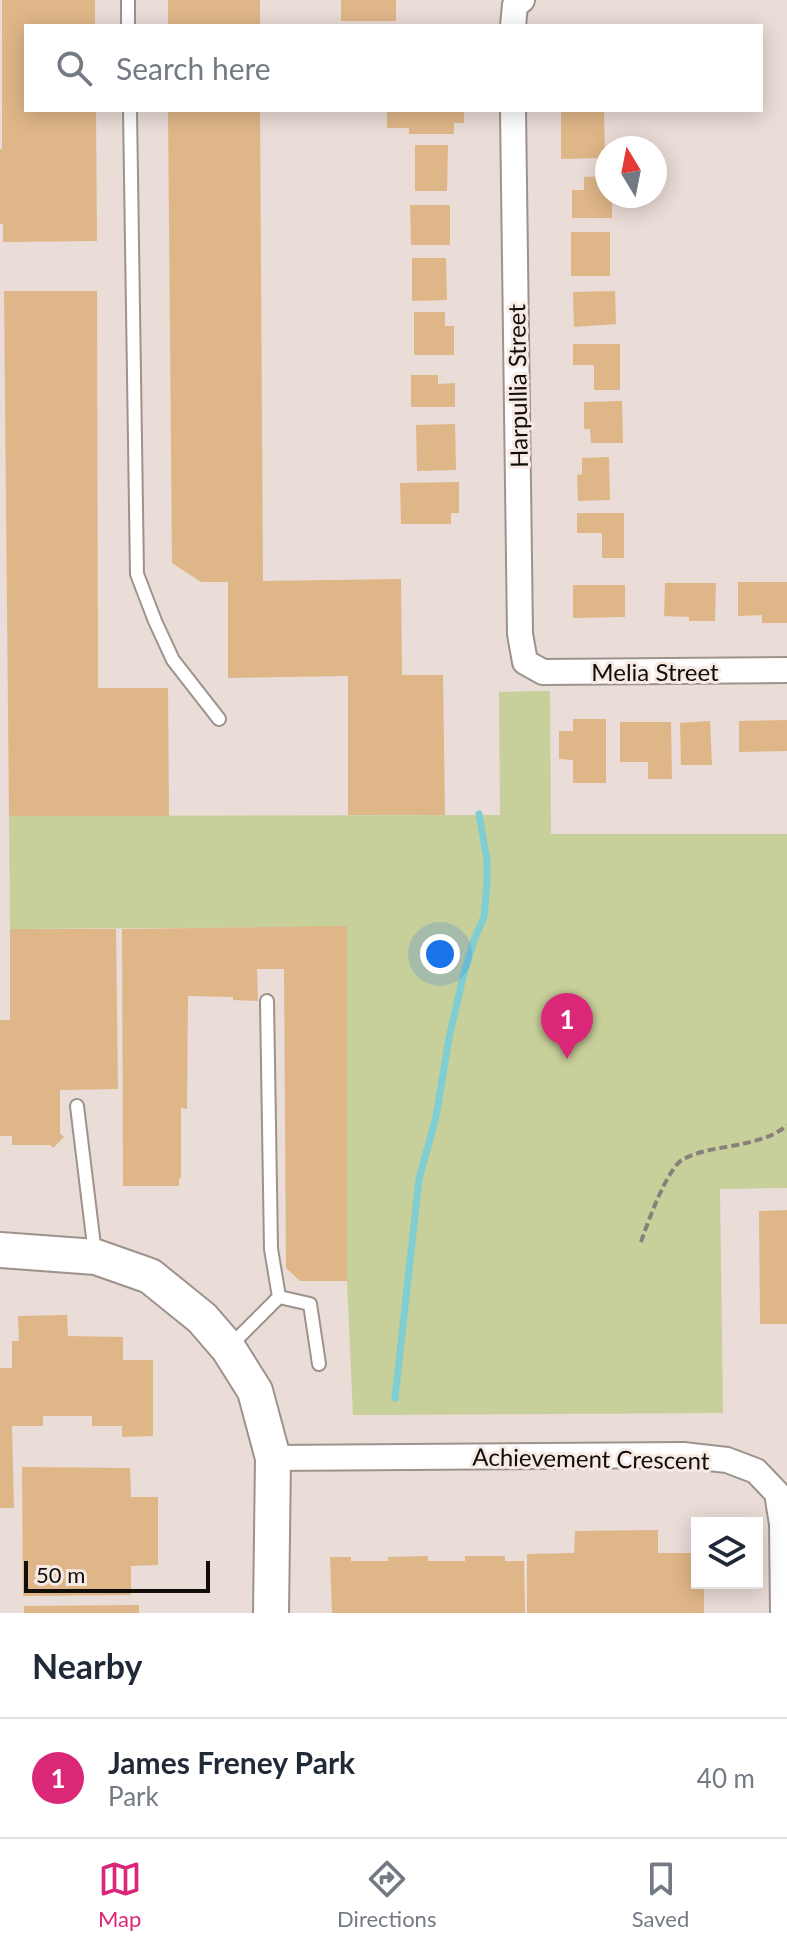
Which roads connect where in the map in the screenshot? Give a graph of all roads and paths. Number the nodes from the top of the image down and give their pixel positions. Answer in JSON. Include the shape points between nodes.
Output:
{"nodes":[{"id":1,"x":128,"y":0,"type":"edge"},
{"id":2,"x":128,"y":24,"type":"edge"},
{"id":3,"x":130,"y":112,"type":"edge"},
{"id":4,"x":513,"y":112,"type":"edge"},
{"id":5,"x":525,"y":662,"type":"joint"},
{"id":6,"x":787,"y":670,"type":"edge"},
{"id":7,"x":219,"y":719,"type":"dead end"},
{"id":8,"x":267,"y":1001,"type":"dead end"},
{"id":9,"x":77,"y":1106,"type":"dead end"},
{"id":10,"x":787,"y":1125,"type":"edge"},
{"id":11,"x":641,"y":1242,"type":"dead end"},
{"id":12,"x":0,"y":1250,"type":"edge"},
{"id":13,"x":96,"y":1257,"type":"junction"},
{"id":14,"x":279,"y":1297,"type":"junction"},
{"id":15,"x":228,"y":1348,"type":"junction"},
{"id":16,"x":319,"y":1364,"type":"dead end"},
{"id":17,"x":273,"y":1458,"type":"junction"},
{"id":18,"x":785,"y":1540,"type":"edge"},
{"id":19,"x":784,"y":1601,"type":"edge"},
{"id":20,"x":271,"y":1613,"type":"edge"}],
"edges":[{"from":1,"to":2,"type":"lane"},
{"from":3,"to":7,"type":"lane","via":[[137,574],[173,660]]},
{"from":4,"to":5,"type":"street","name":"Harpullia Street","via":[[520,634]]},
{"from":5,"to":6,"type":"street","name":"Melia Street","via":[[543,672]]},
{"from":8,"to":14,"type":"lane","via":[[271,1249]]},
{"from":9,"to":13,"type":"lane"},
{"from":10,"to":11,"type":"path","via":[[769,1137],[675,1165]]},
{"from":12,"to":13,"type":"street"},
{"from":13,"to":15,"type":"street","via":[[150,1276],[202,1318]]},
{"from":14,"to":15,"type":"lane"},
{"from":14,"to":16,"type":"lane","via":[[310,1304]]},
{"from":15,"to":17,"type":"street","via":[[255,1391]]},
{"from":17,"to":18,"type":"street","name":"Achievement Crescent","via":[[683,1455],[727,1460],[756,1471],[777,1493]]},
{"from":17,"to":20,"type":"street"},
{"from":18,"to":19,"type":"street","name":"Achievement Crescent"}]}
